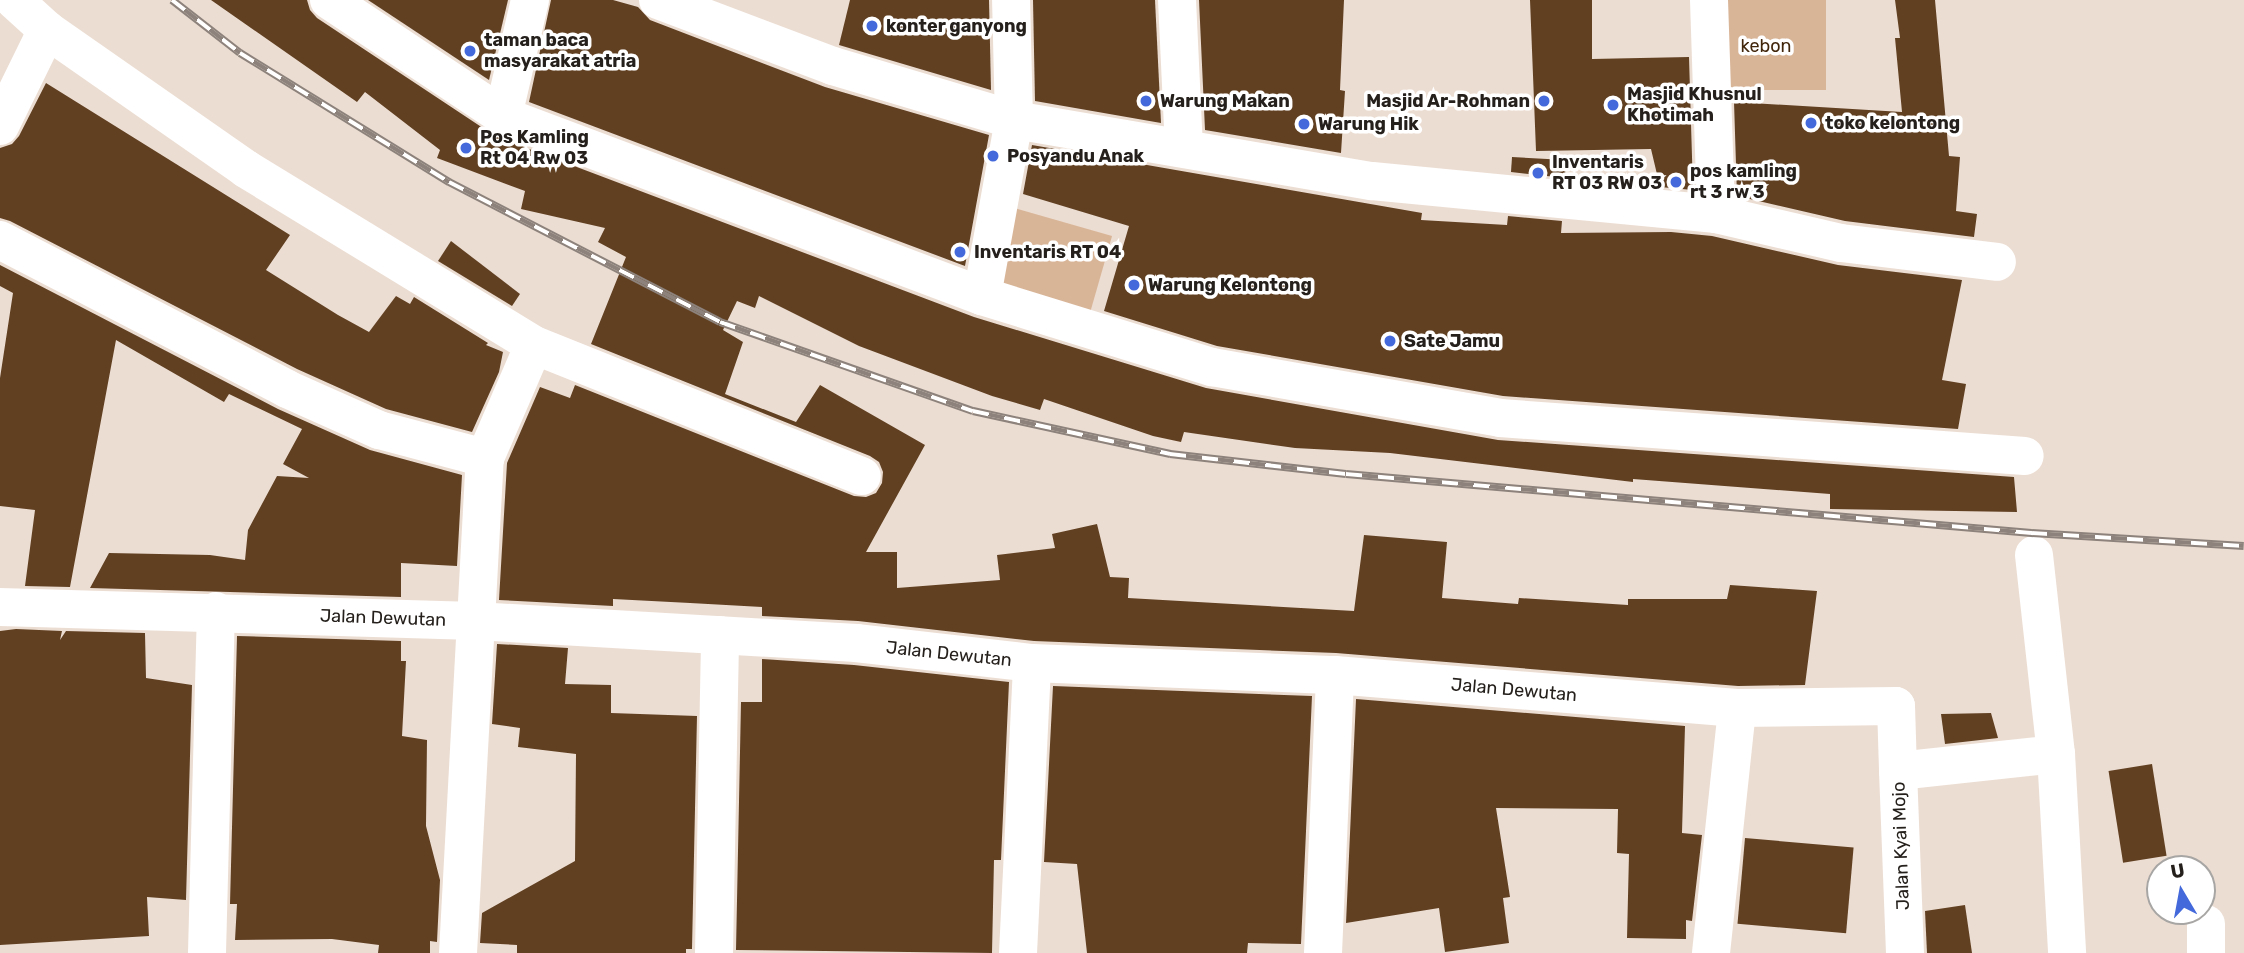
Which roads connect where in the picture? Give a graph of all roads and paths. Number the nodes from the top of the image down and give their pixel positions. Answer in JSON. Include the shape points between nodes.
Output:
{"nodes":[{"id":1,"x":14,"y":0,"type":"edge"},
{"id":2,"x":329,"y":0,"type":"edge"},
{"id":3,"x":530,"y":0,"type":"edge"},
{"id":4,"x":657,"y":0,"type":"edge"},
{"id":5,"x":1011,"y":0,"type":"edge"},
{"id":6,"x":1177,"y":0,"type":"edge"},
{"id":7,"x":1709,"y":0,"type":"edge"},
{"id":8,"x":47,"y":30,"type":"junction"},
{"id":9,"x":503,"y":116,"type":"junction"},
{"id":10,"x":1014,"y":120,"type":"junction"},
{"id":11,"x":0,"y":126,"type":"edge"},
{"id":12,"x":1184,"y":147,"type":"junction"},
{"id":13,"x":1716,"y":214,"type":"junction"},
{"id":14,"x":0,"y":240,"type":"edge"},
{"id":15,"x":1997,"y":262,"type":"dead end"},
{"id":16,"x":982,"y":296,"type":"junction"},
{"id":17,"x":534,"y":345,"type":"junction"},
{"id":18,"x":2025,"y":456,"type":"dead end"},
{"id":19,"x":485,"y":458,"type":"junction"},
{"id":20,"x":862,"y":476,"type":"dead end"},
{"id":21,"x":2034,"y":555,"type":"dead end"},
{"id":22,"x":0,"y":607,"type":"edge"},
{"id":23,"x":216,"y":611,"type":"junction"},
{"id":24,"x":475,"y":621,"type":"junction"},
{"id":25,"x":720,"y":635,"type":"junction"},
{"id":26,"x":1032,"y":663,"type":"junction"},
{"id":27,"x":1335,"y":675,"type":"junction"},
{"id":28,"x":1737,"y":708,"type":"junction"},
{"id":29,"x":2056,"y":754,"type":"junction"},
{"id":30,"x":1898,"y":771,"type":"junction"},
{"id":31,"x":207,"y":953,"type":"edge"},
{"id":32,"x":458,"y":953,"type":"edge"},
{"id":33,"x":715,"y":953,"type":"edge"},
{"id":34,"x":1018,"y":953,"type":"edge"},
{"id":35,"x":1323,"y":953,"type":"edge"},
{"id":36,"x":1711,"y":953,"type":"edge"},
{"id":37,"x":1905,"y":953,"type":"edge"},
{"id":38,"x":2067,"y":953,"type":"edge"}],
"edges":[{"from":1,"to":8,"type":"street"},
{"from":2,"to":9,"type":"street"},
{"from":3,"to":9,"type":"street"},
{"from":4,"to":10,"type":"street","via":[[833,66]]},
{"from":5,"to":10,"type":"street"},
{"from":6,"to":12,"type":"street"},
{"from":7,"to":13,"type":"street"},
{"from":8,"to":11,"type":"street"},
{"from":8,"to":17,"type":"street","via":[[246,169]]},
{"from":9,"to":16,"type":"street"},
{"from":10,"to":12,"type":"street"},
{"from":10,"to":16,"type":"street"},
{"from":12,"to":13,"type":"street","via":[[1372,181]]},
{"from":13,"to":15,"type":"street","via":[[1842,243]]},
{"from":14,"to":19,"type":"street","via":[[287,389],[379,430]]},
{"from":16,"to":18,"type":"street","via":[[1212,367],[1500,418]]},
{"from":17,"to":19,"type":"street"},
{"from":17,"to":20,"type":"street"},
{"from":19,"to":24,"type":"street"},
{"from":21,"to":29,"type":"street"},
{"from":22,"to":23,"type":"street","name":"Jalan Dewutan"},
{"from":23,"to":24,"type":"street","name":"Jalan Dewutan"},
{"from":23,"to":31,"type":"street"},
{"from":24,"to":25,"type":"street","name":"Jalan Dewutan"},
{"from":24,"to":32,"type":"street"},
{"from":25,"to":26,"type":"street","name":"Jalan Dewutan","via":[[856,643]]},
{"from":25,"to":33,"type":"street"},
{"from":26,"to":27,"type":"street","name":"Jalan Dewutan"},
{"from":26,"to":34,"type":"street"},
{"from":27,"to":28,"type":"street","name":"Jalan Dewutan"},
{"from":27,"to":35,"type":"street"},
{"from":28,"to":30,"type":"street","name":"Jalan Dewutan","via":[[1896,706]]},
{"from":28,"to":36,"type":"street"},
{"from":29,"to":30,"type":"street","name":"Jalan Kyai Mojo"},
{"from":29,"to":38,"type":"street"},
{"from":30,"to":37,"type":"street","name":"Jalan Kyai Mojo"}]}
